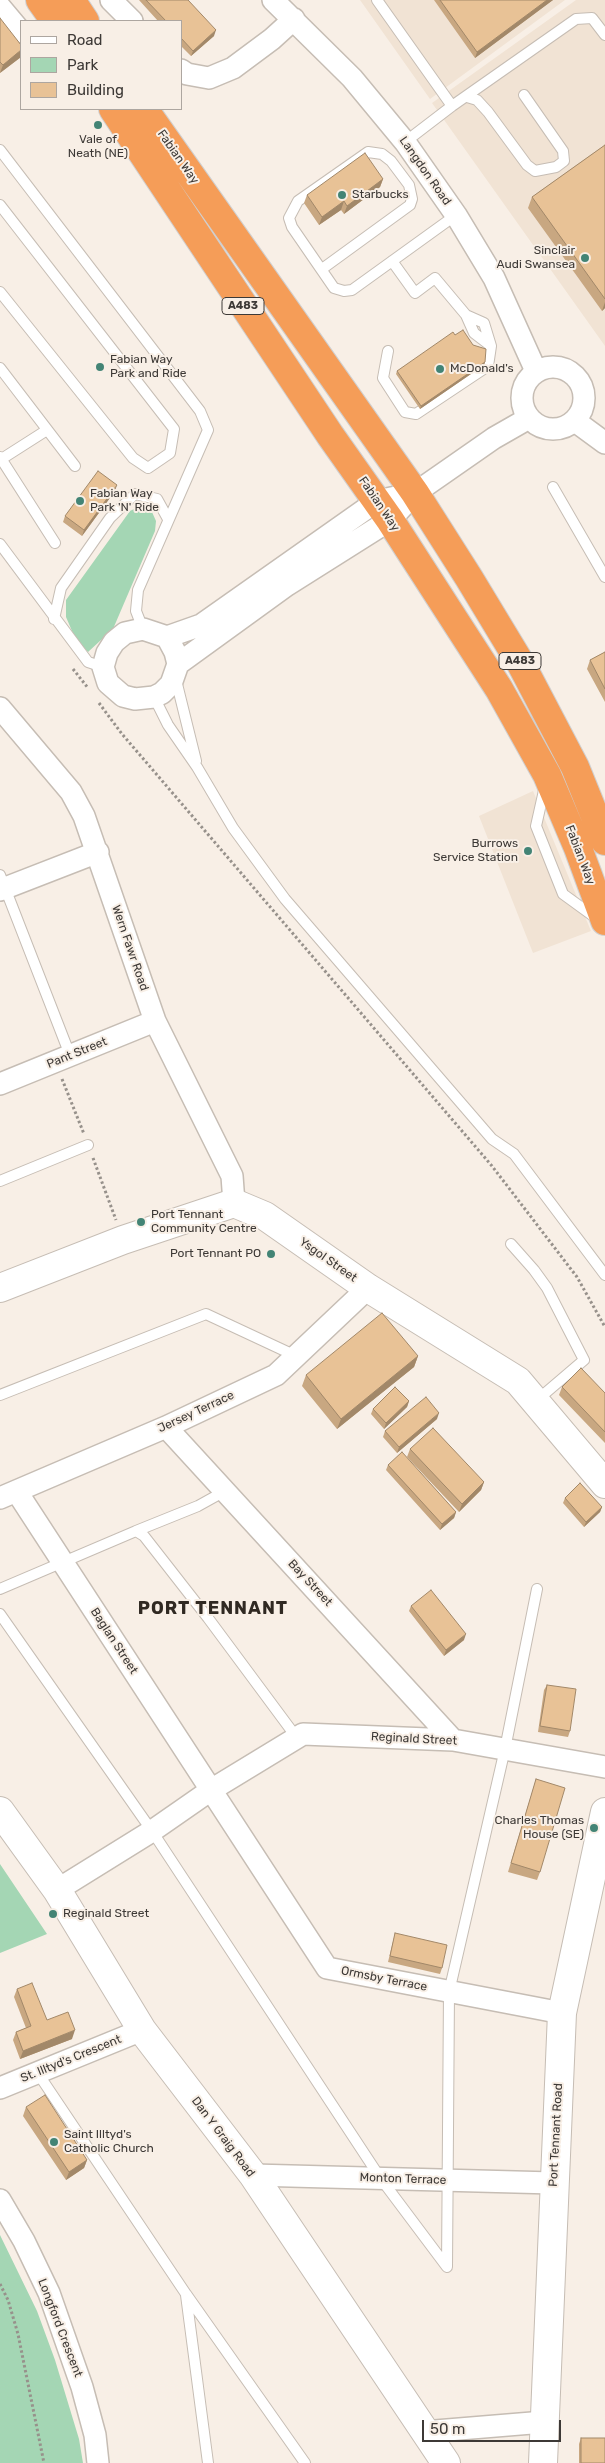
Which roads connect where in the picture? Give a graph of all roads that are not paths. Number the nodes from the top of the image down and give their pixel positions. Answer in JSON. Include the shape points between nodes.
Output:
{"nodes":[{"id":1,"x":40,"y":0,"type":"edge"},
{"id":2,"x":71,"y":0,"type":"edge"},
{"id":3,"x":110,"y":0,"type":"edge"},
{"id":4,"x":273,"y":0,"type":"edge"},
{"id":5,"x":377,"y":0,"type":"edge"},
{"id":6,"x":0,"y":8,"type":"edge"},
{"id":7,"x":294,"y":19,"type":"junction"},
{"id":8,"x":53,"y":20,"type":"edge"},
{"id":9,"x":84,"y":20,"type":"edge"},
{"id":10,"x":131,"y":20,"type":"edge"},
{"id":11,"x":20,"y":31,"type":"edge"},
{"id":12,"x":605,"y":36,"type":"edge"},
{"id":13,"x":182,"y":71,"type":"edge"},
{"id":14,"x":524,"y":95,"type":"dead end"},
{"id":15,"x":467,"y":97,"type":"junction"},
{"id":16,"x":452,"y":106,"type":"junction"},
{"id":17,"x":114,"y":110,"type":"edge"},
{"id":18,"x":145,"y":110,"type":"edge"},
{"id":19,"x":405,"y":142,"type":"junction"},
{"id":20,"x":0,"y":150,"type":"edge"},
{"id":21,"x":0,"y":205,"type":"edge"},
{"id":22,"x":456,"y":215,"type":"junction"},
{"id":23,"x":392,"y":261,"type":"junction"},
{"id":24,"x":322,"y":269,"type":"junction"},
{"id":25,"x":0,"y":292,"type":"edge"},
{"id":26,"x":388,"y":350,"type":"dead end"},
{"id":27,"x":0,"y":368,"type":"edge"},
{"id":28,"x":536,"y":371,"type":"junction"},
{"id":29,"x":530,"y":418,"type":"junction"},
{"id":30,"x":574,"y":421,"type":"junction"},
{"id":31,"x":47,"y":430,"type":"junction"},
{"id":32,"x":605,"y":443,"type":"edge"},
{"id":33,"x":0,"y":459,"type":"edge"},
{"id":34,"x":75,"y":466,"type":"dead end"},
{"id":35,"x":553,"y":487,"type":"dead end"},
{"id":36,"x":415,"y":493,"type":"junction"},
{"id":37,"x":383,"y":511,"type":"junction"},
{"id":38,"x":168,"y":519,"type":"junction"},
{"id":39,"x":54,"y":543,"type":"dead end"},
{"id":40,"x":0,"y":544,"type":"edge"},
{"id":41,"x":605,"y":577,"type":"edge"},
{"id":42,"x":54,"y":619,"type":"junction"},
{"id":43,"x":143,"y":628,"type":"junction"},
{"id":44,"x":167,"y":637,"type":"junction"},
{"id":45,"x":103,"y":667,"type":"junction"},
{"id":46,"x":176,"y":669,"type":"junction"},
{"id":47,"x":154,"y":697,"type":"junction"},
{"id":48,"x":0,"y":708,"type":"edge"},
{"id":49,"x":197,"y":767,"type":"junction"},
{"id":50,"x":605,"y":841,"type":"edge"},
{"id":51,"x":98,"y":852,"type":"junction"},
{"id":52,"x":2,"y":884,"type":"edge"},
{"id":53,"x":605,"y":923,"type":"edge"},
{"id":54,"x":155,"y":1021,"type":"junction"},
{"id":55,"x":70,"y":1055,"type":"junction"},
{"id":56,"x":0,"y":1084,"type":"edge"},
{"id":57,"x":88,"y":1145,"type":"dead end"},
{"id":58,"x":0,"y":1181,"type":"edge"},
{"id":59,"x":234,"y":1203,"type":"junction"},
{"id":60,"x":511,"y":1244,"type":"dead end"},
{"id":61,"x":605,"y":1275,"type":"edge"},
{"id":62,"x":0,"y":1288,"type":"edge"},
{"id":63,"x":368,"y":1288,"type":"junction"},
{"id":64,"x":296,"y":1356,"type":"junction"},
{"id":65,"x":0,"y":1395,"type":"edge"},
{"id":66,"x":535,"y":1402,"type":"junction"},
{"id":67,"x":166,"y":1427,"type":"junction"},
{"id":68,"x":605,"y":1484,"type":"edge"},
{"id":69,"x":225,"y":1491,"type":"junction"},
{"id":70,"x":8,"y":1495,"type":"edge"},
{"id":71,"x":136,"y":1531,"type":"junction"},
{"id":72,"x":63,"y":1563,"type":"junction"},
{"id":73,"x":538,"y":1588,"type":"dead end"},
{"id":74,"x":0,"y":1589,"type":"edge"},
{"id":75,"x":0,"y":1614,"type":"edge"},
{"id":76,"x":297,"y":1738,"type":"junction"},
{"id":77,"x":453,"y":1740,"type":"junction"},
{"id":78,"x":505,"y":1749,"type":"junction"},
{"id":79,"x":605,"y":1767,"type":"edge"},
{"id":80,"x":211,"y":1790,"type":"junction"},
{"id":81,"x":0,"y":1811,"type":"edge"},
{"id":82,"x":605,"y":1812,"type":"edge"},
{"id":83,"x":152,"y":1831,"type":"junction"},
{"id":84,"x":57,"y":1890,"type":"junction"},
{"id":85,"x":450,"y":1992,"type":"junction"},
{"id":86,"x":562,"y":2013,"type":"junction"},
{"id":87,"x":142,"y":2030,"type":"junction"},
{"id":88,"x":38,"y":2072,"type":"junction"},
{"id":89,"x":0,"y":2088,"type":"edge"},
{"id":90,"x":253,"y":2175,"type":"junction"},
{"id":91,"x":380,"y":2179,"type":"junction"},
{"id":92,"x":449,"y":2180,"type":"junction"},
{"id":93,"x":553,"y":2183,"type":"junction"},
{"id":94,"x":0,"y":2200,"type":"edge"},
{"id":95,"x":186,"y":2294,"type":"junction"},
{"id":96,"x":544,"y":2422,"type":"junction"},
{"id":97,"x":424,"y":2432,"type":"junction"},
{"id":98,"x":98,"y":2463,"type":"edge"},
{"id":99,"x":208,"y":2463,"type":"edge"},
{"id":100,"x":305,"y":2463,"type":"edge"},
{"id":101,"x":446,"y":2463,"type":"edge"},
{"id":102,"x":543,"y":2463,"type":"edge"}],
"edges":[{"from":1,"to":8,"type":"highway"},
{"from":2,"to":9,"type":"highway"},
{"from":3,"to":10,"type":"street"},
{"from":4,"to":7,"type":"street","name":"Langdon Road"},
{"from":5,"to":16,"type":"lane"},
{"from":6,"to":11,"type":"street"},
{"from":7,"to":13,"type":"street","via":[[234,68],[209,78]]},
{"from":7,"to":19,"type":"street","name":"Langdon Road","via":[[352,78]]},
{"from":12,"to":15,"type":"lane","via":[[592,18],[576,19]]},
{"from":14,"to":15,"type":"lane","via":[[563,151],[564,161],[556,167],[535,171],[527,166],[488,112],[477,100]]},
{"from":15,"to":16,"type":"lane"},
{"from":16,"to":19,"type":"lane"},
{"from":17,"to":37,"type":"highway","name":"Fabian Way","number":"A483"},
{"from":18,"to":36,"type":"highway","name":"Fabian Way","number":"A483"},
{"from":19,"to":22,"type":"street","name":"Langdon Road"},
{"from":20,"to":38,"type":"lane","via":[[200,411],[208,430]]},
{"from":21,"to":25,"type":"lane","via":[[174,429],[170,452],[148,468],[132,458]]},
{"from":22,"to":23,"type":"lane"},
{"from":22,"to":28,"type":"street","name":"Langdon Road","via":[[494,278]]},
{"from":23,"to":24,"type":"lane","via":[[352,290],[334,288]]},
{"from":23,"to":26,"type":"lane","via":[[415,293],[435,278],[466,316],[484,322],[491,346],[488,366],[416,414],[405,412],[383,378]]},
{"from":24,"to":24,"type":"lane","via":[[292,227],[290,218],[298,201],[360,156],[375,151],[391,161],[409,185],[410,205]]},
{"from":27,"to":31,"type":"lane"},
{"from":28,"to":29,"type":"street","via":[[526,383],[522,398]]},
{"from":28,"to":30,"type":"street","via":[[556,366],[575,374],[585,392],[581,413]]},
{"from":29,"to":30,"type":"street","via":[[546,428],[566,427]]},
{"from":29,"to":36,"type":"street","via":[[494,438]]},
{"from":30,"to":32,"type":"street"},
{"from":31,"to":33,"type":"lane"},
{"from":31,"to":34,"type":"lane"},
{"from":33,"to":39,"type":"lane"},
{"from":35,"to":41,"type":"lane"},
{"from":36,"to":37,"type":"street"},
{"from":36,"to":50,"type":"highway","name":"Fabian Way","number":"A483","via":[[521,664],[575,767]]},
{"from":37,"to":44,"type":"street","via":[[201,625]]},
{"from":37,"to":46,"type":"street"},
{"from":37,"to":53,"type":"highway","name":"Fabian Way","number":"A483","via":[[499,689],[547,775]]},
{"from":38,"to":42,"type":"lane","via":[[157,499],[135,494],[110,518],[61,588]]},
{"from":38,"to":43,"type":"lane","via":[[138,590],[136,611]]},
{"from":40,"to":42,"type":"lane"},
{"from":42,"to":45,"type":"lane","via":[[88,662]]},
{"from":43,"to":44,"type":"street"},
{"from":43,"to":45,"type":"street","via":[[125,633],[114,642]]},
{"from":44,"to":46,"type":"street","via":[[175,652]]},
{"from":45,"to":47,"type":"street","via":[[108,682],[122,696],[135,699]]},
{"from":46,"to":47,"type":"street","via":[[170,684]]},
{"from":46,"to":49,"type":"lane","via":[[177,691]]},
{"from":47,"to":49,"type":"lane","via":[[168,725]]},
{"from":48,"to":51,"type":"street","name":"Wern Fawr Road","via":[[70,792],[84,816]]},
{"from":49,"to":61,"type":"lane","via":[[233,828],[285,899],[492,1139],[514,1154]]},
{"from":51,"to":52,"type":"street"},
{"from":51,"to":54,"type":"street","name":"Wern Fawr Road"},
{"from":52,"to":55,"type":"lane"},
{"from":54,"to":55,"type":"street","name":"Pant Street"},
{"from":54,"to":59,"type":"street","name":"Wern Fawr Road","via":[[232,1176]]},
{"from":55,"to":56,"type":"street","name":"Pant Street"},
{"from":57,"to":58,"type":"lane"},
{"from":59,"to":62,"type":"street","via":[[124,1240]]},
{"from":59,"to":63,"type":"street","name":"Ysgol Street","via":[[265,1216]]},
{"from":60,"to":66,"type":"lane","via":[[547,1288],[584,1360]]},
{"from":63,"to":64,"type":"street","name":"Jersey Terrace"},
{"from":63,"to":66,"type":"street","name":"Ysgol Street","via":[[518,1382]]},
{"from":64,"to":65,"type":"lane","via":[[206,1314]]},
{"from":64,"to":67,"type":"street","name":"Jersey Terrace","via":[[276,1374]]},
{"from":66,"to":68,"type":"street","name":"Ysgol Street"},
{"from":67,"to":69,"type":"street","name":"Bay Street"},
{"from":67,"to":70,"type":"street","name":"Jersey Terrace"},
{"from":69,"to":71,"type":"lane","via":[[198,1506]]},
{"from":69,"to":77,"type":"street","name":"Bay Street"},
{"from":70,"to":72,"type":"street","name":"Baglan Street"},
{"from":71,"to":72,"type":"lane"},
{"from":71,"to":76,"type":"lane","via":[[144,1536],[202,1610]]},
{"from":72,"to":74,"type":"lane"},
{"from":72,"to":80,"type":"street","name":"Baglan Street"},
{"from":73,"to":78,"type":"lane"},
{"from":75,"to":83,"type":"lane"},
{"from":76,"to":77,"type":"street","name":"Reginald Street","via":[[303,1734]]},
{"from":76,"to":80,"type":"street","name":"Reginald Street"},
{"from":77,"to":78,"type":"street","name":"Reginald Street"},
{"from":78,"to":79,"type":"street","name":"Reginald Street"},
{"from":78,"to":85,"type":"lane"},
{"from":80,"to":83,"type":"street","name":"Reginald Street"},
{"from":80,"to":85,"type":"street","name":"Ormsby Terrace","via":[[327,1968]]},
{"from":81,"to":84,"type":"street","name":"Dan Y Graig Road"},
{"from":82,"to":86,"type":"street","name":"Port Tennant Road"},
{"from":83,"to":84,"type":"street","name":"Reginald Street"},
{"from":83,"to":91,"type":"lane"},
{"from":84,"to":87,"type":"street","name":"Dan Y Graig Road"},
{"from":85,"to":86,"type":"street","name":"Ormsby Terrace"},
{"from":85,"to":92,"type":"lane"},
{"from":86,"to":93,"type":"street","name":"Port Tennant Road"},
{"from":87,"to":88,"type":"street","name":"St. Illtyd's Crescent"},
{"from":87,"to":90,"type":"street","name":"Dan Y Graig Road"},
{"from":88,"to":89,"type":"street","name":"St. Illtyd's Crescent"},
{"from":88,"to":95,"type":"lane"},
{"from":90,"to":91,"type":"street","name":"Monton Terrace"},
{"from":90,"to":97,"type":"street","name":"Dan Y Graig Road"},
{"from":91,"to":92,"type":"street","name":"Monton Terrace"},
{"from":91,"to":92,"type":"lane","via":[[447,2267]]},
{"from":92,"to":93,"type":"street","name":"Monton Terrace"},
{"from":93,"to":96,"type":"street","name":"Port Tennant Road"},
{"from":94,"to":98,"type":"street","name":"Longford Crescent","via":[[49,2293],[82,2387],[95,2435]]},
{"from":95,"to":99,"type":"lane"},
{"from":95,"to":100,"type":"lane"},
{"from":96,"to":97,"type":"street"},
{"from":96,"to":102,"type":"street","name":"Port Tennant Road"},
{"from":97,"to":101,"type":"street","name":"Dan Y Graig Road"}]}
